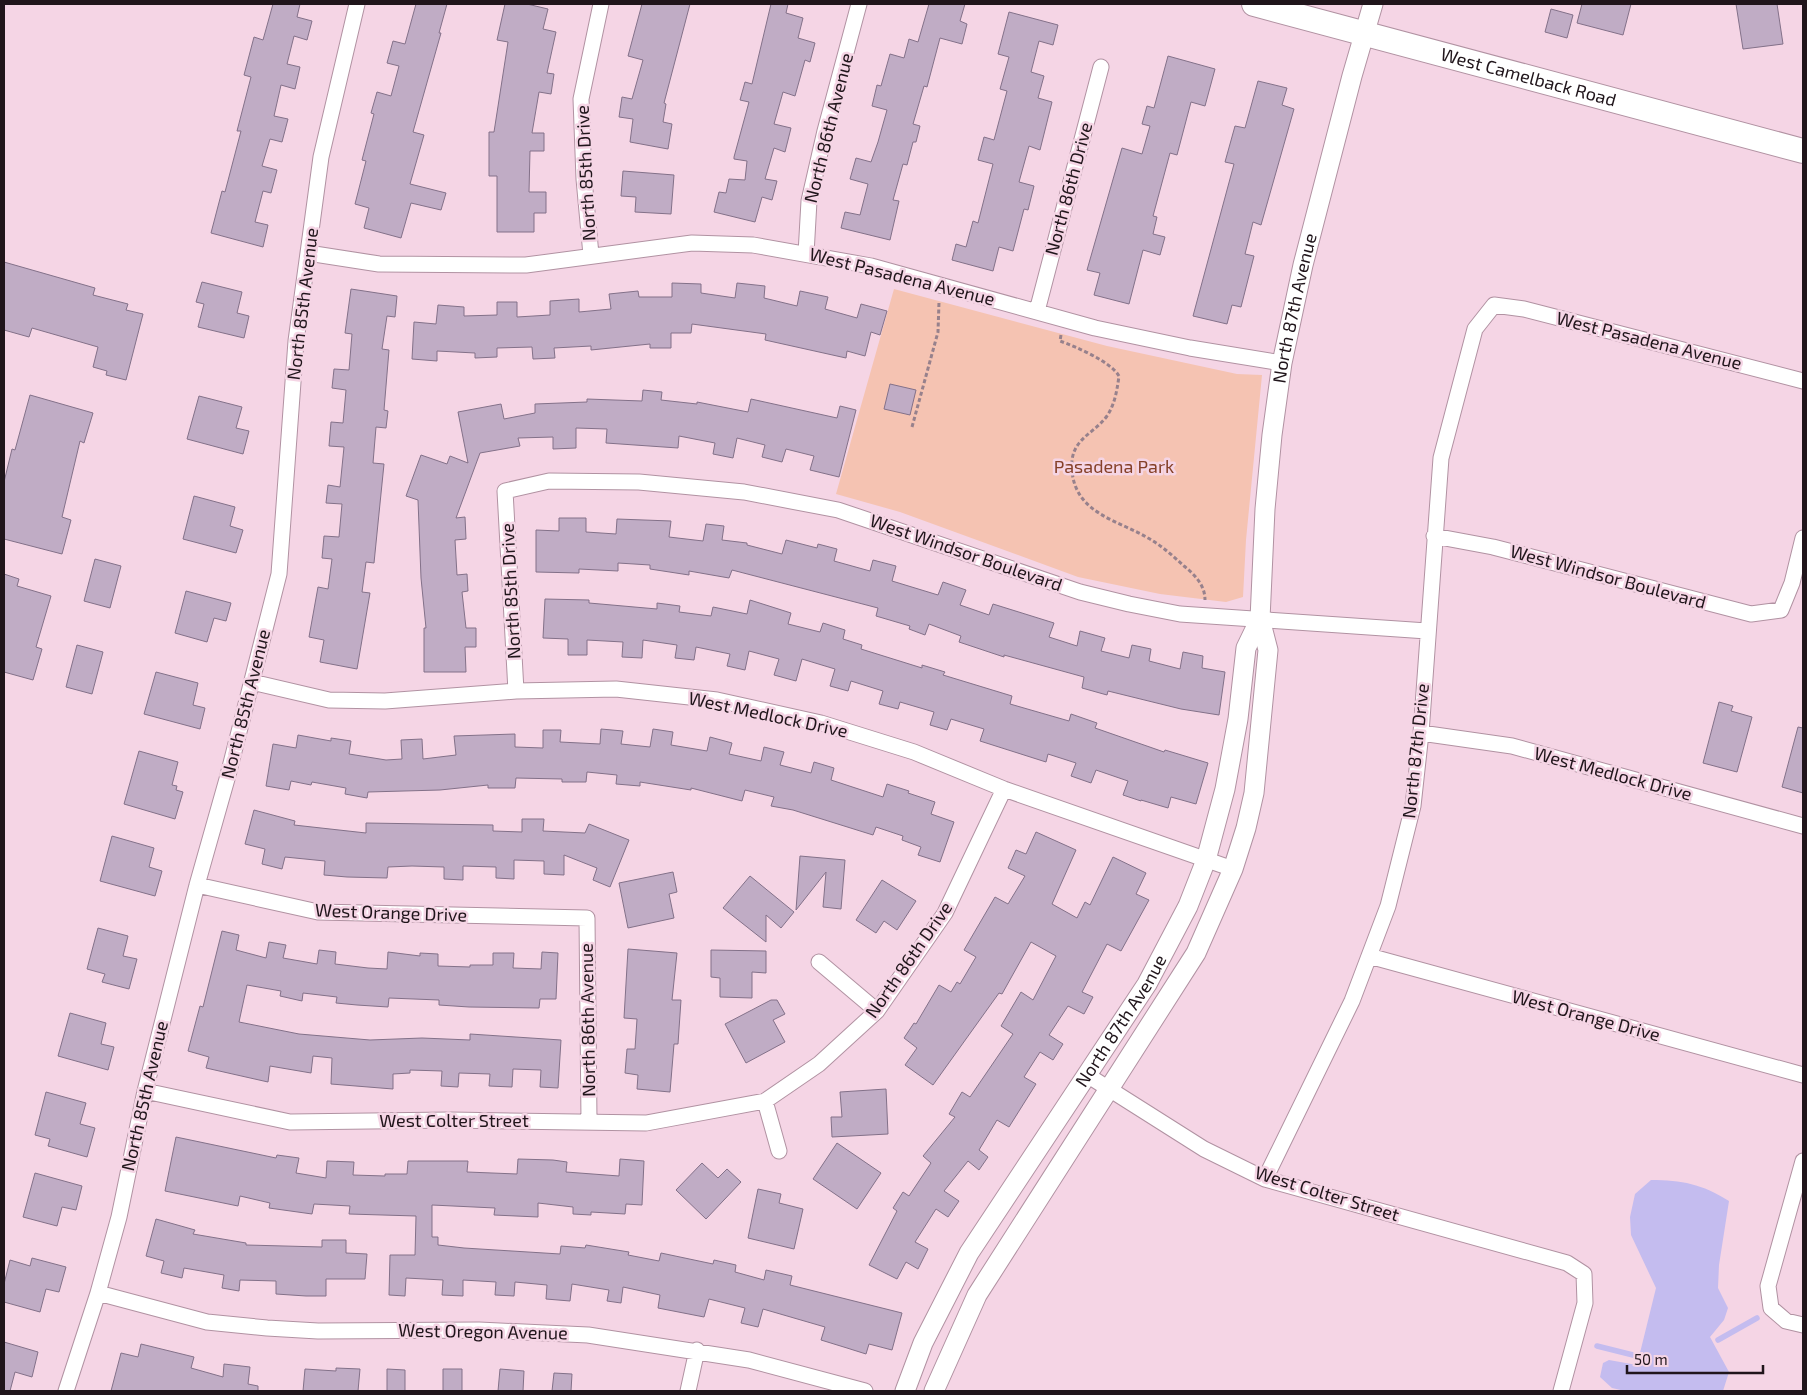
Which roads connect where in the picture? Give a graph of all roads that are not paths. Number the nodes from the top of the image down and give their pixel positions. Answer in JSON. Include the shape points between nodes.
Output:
{"nodes":[{"id":1,"x":357,"y":4,"type":"edge"},
{"id":2,"x":601,"y":4,"type":"edge"},
{"id":3,"x":859,"y":4,"type":"edge"},
{"id":4,"x":1254,"y":4,"type":"edge"},
{"id":5,"x":1373,"y":4,"type":"edge"},
{"id":6,"x":1364,"y":34,"type":"junction"},
{"id":7,"x":1101,"y":67,"type":"dead end"},
{"id":8,"x":1803,"y":150,"type":"edge"},
{"id":9,"x":308,"y":253,"type":"junction"},
{"id":10,"x":806,"y":254,"type":"junction"},
{"id":11,"x":591,"y":255,"type":"junction"},
{"id":12,"x":1494,"y":305,"type":"joint"},
{"id":13,"x":1037,"y":310,"type":"junction"},
{"id":14,"x":1282,"y":364,"type":"junction"},
{"id":15,"x":1803,"y":381,"type":"edge"},
{"id":16,"x":505,"y":491,"type":"joint"},
{"id":17,"x":1434,"y":536,"type":"junction"},
{"id":18,"x":1803,"y":538,"type":"edge"},
{"id":19,"x":1260,"y":620,"type":"junction"},
{"id":20,"x":1428,"y":630,"type":"junction"},
{"id":21,"x":252,"y":682,"type":"junction"},
{"id":22,"x":516,"y":691,"type":"junction"},
{"id":23,"x":1421,"y":734,"type":"junction"},
{"id":24,"x":1004,"y":789,"type":"junction"},
{"id":25,"x":1803,"y":826,"type":"edge"},
{"id":26,"x":1206,"y":860,"type":"junction"},
{"id":27,"x":1233,"y":869,"type":"junction"},
{"id":28,"x":197,"y":885,"type":"junction"},
{"id":29,"x":587,"y":918,"type":"joint"},
{"id":30,"x":1369,"y":956,"type":"junction"},
{"id":31,"x":819,"y":962,"type":"dead end"},
{"id":32,"x":877,"y":1011,"type":"junction"},
{"id":33,"x":1087,"y":1075,"type":"junction"},
{"id":34,"x":1803,"y":1075,"type":"edge"},
{"id":35,"x":1109,"y":1089,"type":"junction"},
{"id":36,"x":145,"y":1091,"type":"junction"},
{"id":37,"x":765,"y":1101,"type":"junction"},
{"id":38,"x":589,"y":1121,"type":"junction"},
{"id":39,"x":779,"y":1151,"type":"dead end"},
{"id":40,"x":1803,"y":1161,"type":"edge"},
{"id":41,"x":1265,"y":1179,"type":"junction"},
{"id":42,"x":98,"y":1293,"type":"junction"},
{"id":43,"x":1803,"y":1325,"type":"edge"},
{"id":44,"x":696,"y":1350,"type":"junction"},
{"id":45,"x":66,"y":1391,"type":"edge"},
{"id":46,"x":688,"y":1391,"type":"edge"},
{"id":47,"x":865,"y":1391,"type":"edge"},
{"id":48,"x":905,"y":1391,"type":"edge"},
{"id":49,"x":934,"y":1391,"type":"edge"},
{"id":50,"x":1560,"y":1391,"type":"edge"}],
"edges":[{"from":1,"to":9,"type":"street","name":"North 85th Avenue","via":[[321,157]]},
{"from":2,"to":11,"type":"street","name":"North 85th Drive","via":[[581,99]]},
{"from":3,"to":10,"type":"street","name":"North 86th Avenue","via":[[809,200]]},
{"from":4,"to":6,"type":"main road","name":"West Camelback Road"},
{"from":5,"to":6,"type":"street","name":"North 87th Avenue"},
{"from":6,"to":8,"type":"main road","name":"West Camelback Road"},
{"from":6,"to":14,"type":"street","name":"North 87th Avenue","via":[[1304,265]]},
{"from":7,"to":13,"type":"street","name":"North 86th Drive"},
{"from":9,"to":11,"type":"street","name":"West Pasadena Avenue","via":[[388,264],[526,265]]},
{"from":9,"to":21,"type":"street","name":"North 85th Avenue","via":[[296,341],[279,574]]},
{"from":10,"to":11,"type":"street","name":"West Pasadena Avenue","via":[[753,245],[692,243]]},
{"from":10,"to":13,"type":"street","name":"West Pasadena Avenue","via":[[870,266]]},
{"from":12,"to":15,"type":"street","name":"West Pasadena Avenue","via":[[1524,309]]},
{"from":12,"to":17,"type":"street","name":"North 87th Drive","via":[[1475,329],[1441,458]]},
{"from":13,"to":14,"type":"street","name":"West Pasadena Avenue","via":[[1190,348]]},
{"from":14,"to":19,"type":"street","name":"North 87th Avenue","via":[[1265,509]]},
{"from":16,"to":19,"type":"street","name":"West Windsor Boulevard","via":[[549,481],[639,482],[744,492],[838,510],[1080,592],[1180,614]]},
{"from":16,"to":22,"type":"street","name":"North 85th Drive"},
{"from":17,"to":18,"type":"street","name":"West Windsor Boulevard","via":[[1492,547],[1752,614],[1781,610],[1792,583]]},
{"from":17,"to":20,"type":"street","name":"North 87th Drive"},
{"from":19,"to":20,"type":"street","name":"West Windsor Boulevard"},
{"from":19,"to":26,"type":"street","name":"North 87th Avenue","via":[[1246,648],[1225,789]]},
{"from":19,"to":27,"type":"street","name":"North 87th Avenue","via":[[1268,650],[1261,732],[1254,793]]},
{"from":20,"to":23,"type":"street","name":"North 87th Drive"},
{"from":21,"to":22,"type":"street","name":"West Medlock Drive","via":[[329,700],[385,701]]},
{"from":21,"to":28,"type":"street","name":"North 85th Avenue"},
{"from":22,"to":24,"type":"street","name":"West Medlock Drive","via":[[616,689],[718,700],[821,722],[914,752]]},
{"from":23,"to":25,"type":"street","name":"West Medlock Drive","via":[[1512,746]]},
{"from":23,"to":30,"type":"street","name":"North 87th Drive","via":[[1413,806],[1388,906]]},
{"from":24,"to":26,"type":"street","name":"West Medlock Drive"},
{"from":24,"to":32,"type":"street","name":"North 86th Drive","via":[[945,913]]},
{"from":26,"to":27,"type":"street","name":"West Medlock Drive"},
{"from":26,"to":33,"type":"street","name":"North 87th Avenue","via":[[1170,944]]},
{"from":27,"to":35,"type":"street","name":"North 87th Avenue","via":[[1196,954]]},
{"from":28,"to":29,"type":"street","name":"West Orange Drive","via":[[318,912]]},
{"from":28,"to":36,"type":"street","name":"North 85th Avenue"},
{"from":29,"to":38,"type":"street","name":"North 86th Avenue"},
{"from":30,"to":34,"type":"street","name":"West Orange Drive"},
{"from":30,"to":41,"type":"street","name":"North 87th Drive","via":[[1352,1001]]},
{"from":31,"to":32,"type":"street"},
{"from":32,"to":37,"type":"street","name":"North 86th Drive","via":[[819,1064]]},
{"from":33,"to":35,"type":"street","name":"West Colter Street"},
{"from":33,"to":48,"type":"street","name":"North 87th Avenue","via":[[970,1253],[922,1343]]},
{"from":35,"to":41,"type":"street","name":"West Colter Street","via":[[1204,1149]]},
{"from":35,"to":49,"type":"street","name":"North 87th Avenue","via":[[978,1294]]},
{"from":36,"to":38,"type":"street","name":"West Colter Street","via":[[290,1122]]},
{"from":36,"to":42,"type":"street","name":"North 85th Avenue"},
{"from":37,"to":38,"type":"street","name":"West Colter Street","via":[[646,1123]]},
{"from":37,"to":39,"type":"street"},
{"from":40,"to":43,"type":"street","via":[[1768,1286],[1771,1308],[1786,1321]]},
{"from":41,"to":50,"type":"street","name":"West Colter Street","via":[[1567,1263],[1584,1274],[1585,1303]]},
{"from":42,"to":44,"type":"street","name":"West Oregon Avenue","via":[[207,1322],[267,1328],[318,1331],[479,1330],[588,1335]]},
{"from":42,"to":45,"type":"street","name":"North 85th Avenue"},
{"from":44,"to":46,"type":"street"},
{"from":44,"to":47,"type":"street","name":"West Oregon Avenue","via":[[749,1360]]}]}
